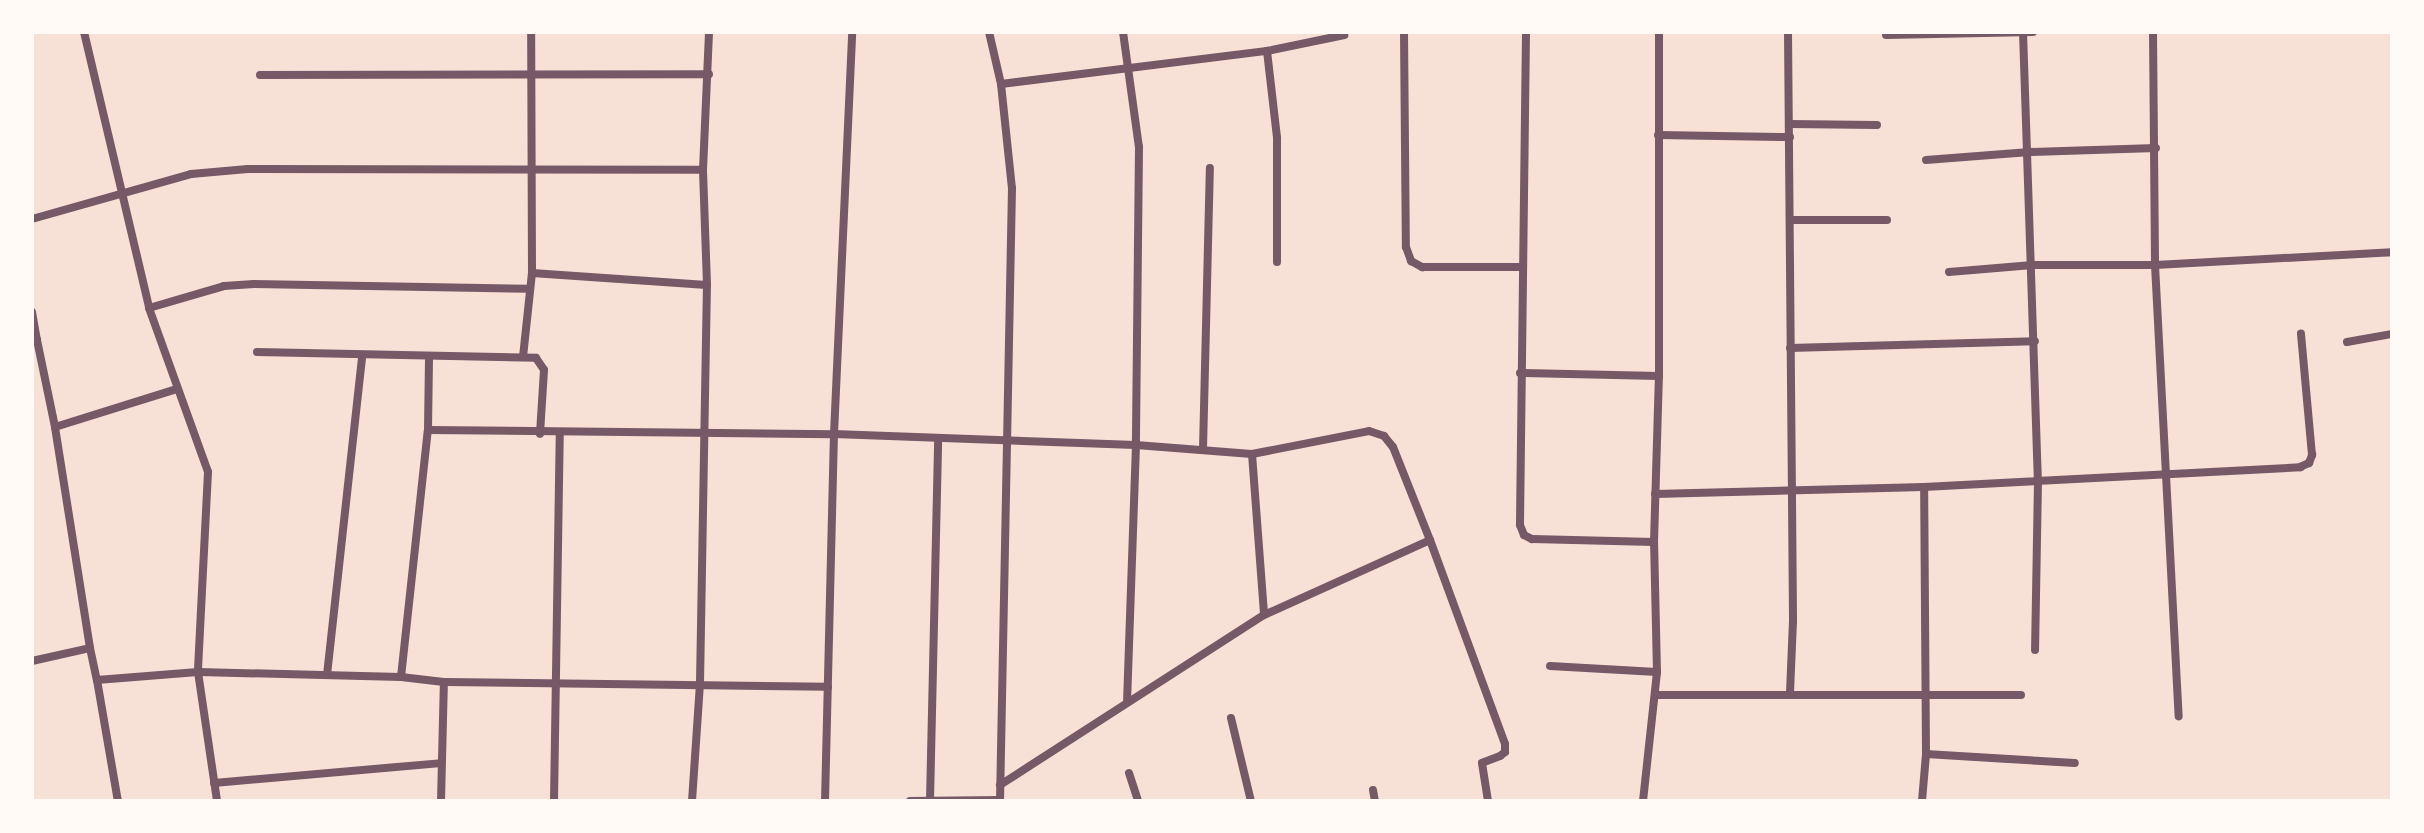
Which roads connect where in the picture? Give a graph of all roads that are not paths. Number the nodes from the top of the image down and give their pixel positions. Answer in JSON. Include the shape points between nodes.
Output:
{"nodes":[{"id":1,"x":84,"y":32,"type":"edge"},
{"id":2,"x":531,"y":32,"type":"edge"},
{"id":3,"x":709,"y":32,"type":"edge"},
{"id":4,"x":852,"y":32,"type":"edge"},
{"id":5,"x":989,"y":32,"type":"edge"},
{"id":6,"x":1123,"y":32,"type":"edge"},
{"id":7,"x":1404,"y":32,"type":"edge"},
{"id":8,"x":1526,"y":32,"type":"edge"},
{"id":9,"x":1659,"y":32,"type":"edge"},
{"id":10,"x":1788,"y":32,"type":"edge"},
{"id":11,"x":2023,"y":32,"type":"edge"},
{"id":12,"x":2033,"y":32,"type":"edge"},
{"id":13,"x":2153,"y":32,"type":"edge"},
{"id":14,"x":1344,"y":35,"type":"dead end"},
{"id":15,"x":1886,"y":35,"type":"dead end"},
{"id":16,"x":1267,"y":51,"type":"junction"},
{"id":17,"x":1131,"y":66,"type":"junction"},
{"id":18,"x":532,"y":72,"type":"junction"},
{"id":19,"x":709,"y":74,"type":"junction"},
{"id":20,"x":260,"y":75,"type":"dead end"},
{"id":21,"x":1001,"y":84,"type":"junction"},
{"id":22,"x":1789,"y":124,"type":"junction"},
{"id":23,"x":1877,"y":125,"type":"dead end"},
{"id":24,"x":1658,"y":135,"type":"junction"},
{"id":25,"x":1790,"y":137,"type":"junction"},
{"id":26,"x":2156,"y":148,"type":"junction"},
{"id":27,"x":2030,"y":152,"type":"junction"},
{"id":28,"x":1926,"y":160,"type":"dead end"},
{"id":29,"x":1210,"y":168,"type":"dead end"},
{"id":30,"x":533,"y":170,"type":"junction"},
{"id":31,"x":703,"y":170,"type":"junction"},
{"id":32,"x":120,"y":191,"type":"junction"},
{"id":33,"x":32,"y":219,"type":"edge"},
{"id":34,"x":1790,"y":220,"type":"junction"},
{"id":35,"x":1887,"y":220,"type":"dead end"},
{"id":36,"x":2392,"y":252,"type":"edge"},
{"id":37,"x":1277,"y":262,"type":"dead end"},
{"id":38,"x":2033,"y":265,"type":"junction"},
{"id":39,"x":2155,"y":265,"type":"junction"},
{"id":40,"x":1523,"y":267,"type":"junction"},
{"id":41,"x":1949,"y":272,"type":"dead end"},
{"id":42,"x":532,"y":273,"type":"junction"},
{"id":43,"x":707,"y":285,"type":"junction"},
{"id":44,"x":530,"y":289,"type":"junction"},
{"id":45,"x":149,"y":308,"type":"junction"},
{"id":46,"x":32,"y":312,"type":"edge"},
{"id":47,"x":2301,"y":333,"type":"dead end"},
{"id":48,"x":2392,"y":334,"type":"edge"},
{"id":49,"x":35,"y":340,"type":"edge"},
{"id":50,"x":2035,"y":341,"type":"junction"},
{"id":51,"x":2347,"y":342,"type":"dead end"},
{"id":52,"x":1790,"y":348,"type":"junction"},
{"id":53,"x":257,"y":352,"type":"dead end"},
{"id":54,"x":362,"y":356,"type":"junction"},
{"id":55,"x":429,"y":357,"type":"junction"},
{"id":56,"x":523,"y":357,"type":"junction"},
{"id":57,"x":1520,"y":373,"type":"junction"},
{"id":58,"x":1659,"y":376,"type":"junction"},
{"id":59,"x":177,"y":389,"type":"junction"},
{"id":60,"x":55,"y":427,"type":"junction"},
{"id":61,"x":428,"y":430,"type":"junction"},
{"id":62,"x":540,"y":434,"type":"junction"},
{"id":63,"x":560,"y":434,"type":"junction"},
{"id":64,"x":834,"y":434,"type":"junction"},
{"id":65,"x":705,"y":436,"type":"junction"},
{"id":66,"x":938,"y":439,"type":"junction"},
{"id":67,"x":1008,"y":441,"type":"junction"},
{"id":68,"x":1136,"y":445,"type":"junction"},
{"id":69,"x":1203,"y":449,"type":"junction"},
{"id":70,"x":1252,"y":454,"type":"junction"},
{"id":71,"x":2165,"y":475,"type":"junction"},
{"id":72,"x":2038,"y":481,"type":"junction"},
{"id":73,"x":1924,"y":487,"type":"junction"},
{"id":74,"x":1791,"y":491,"type":"junction"},
{"id":75,"x":1655,"y":494,"type":"junction"},
{"id":76,"x":1430,"y":540,"type":"junction"},
{"id":77,"x":1654,"y":542,"type":"junction"},
{"id":78,"x":1264,"y":615,"type":"junction"},
{"id":79,"x":90,"y":648,"type":"junction"},
{"id":80,"x":2035,"y":650,"type":"dead end"},
{"id":81,"x":32,"y":654,"type":"edge"},
{"id":82,"x":32,"y":660,"type":"edge"},
{"id":83,"x":1550,"y":666,"type":"dead end"},
{"id":84,"x":198,"y":672,"type":"junction"},
{"id":85,"x":1657,"y":672,"type":"junction"},
{"id":86,"x":327,"y":675,"type":"junction"},
{"id":87,"x":401,"y":677,"type":"junction"},
{"id":88,"x":97,"y":680,"type":"junction"},
{"id":89,"x":444,"y":682,"type":"junction"},
{"id":90,"x":555,"y":683,"type":"junction"},
{"id":91,"x":700,"y":683,"type":"junction"},
{"id":92,"x":828,"y":687,"type":"junction"},
{"id":93,"x":1790,"y":693,"type":"junction"},
{"id":94,"x":1656,"y":695,"type":"junction"},
{"id":95,"x":1925,"y":695,"type":"junction"},
{"id":96,"x":2021,"y":695,"type":"dead end"},
{"id":97,"x":1127,"y":700,"type":"junction"},
{"id":98,"x":2179,"y":716,"type":"dead end"},
{"id":99,"x":1231,"y":718,"type":"dead end"},
{"id":100,"x":1926,"y":754,"type":"junction"},
{"id":101,"x":441,"y":763,"type":"junction"},
{"id":102,"x":2075,"y":763,"type":"dead end"},
{"id":103,"x":1129,"y":773,"type":"dead end"},
{"id":104,"x":214,"y":783,"type":"junction"},
{"id":105,"x":1000,"y":785,"type":"junction"},
{"id":106,"x":1373,"y":790,"type":"dead end"},
{"id":107,"x":930,"y":800,"type":"edge"},
{"id":108,"x":1000,"y":800,"type":"edge"},
{"id":109,"x":118,"y":801,"type":"edge"},
{"id":110,"x":217,"y":801,"type":"edge"},
{"id":111,"x":441,"y":801,"type":"edge"},
{"id":112,"x":554,"y":801,"type":"edge"},
{"id":113,"x":692,"y":801,"type":"edge"},
{"id":114,"x":825,"y":801,"type":"edge"},
{"id":115,"x":910,"y":801,"type":"edge"},
{"id":116,"x":1138,"y":801,"type":"edge"},
{"id":117,"x":1251,"y":801,"type":"edge"},
{"id":118,"x":1375,"y":801,"type":"edge"},
{"id":119,"x":1488,"y":801,"type":"edge"},
{"id":120,"x":1643,"y":801,"type":"edge"},
{"id":121,"x":1922,"y":801,"type":"edge"}],
"edges":[{"from":1,"to":32,"type":"street"},
{"from":2,"to":18,"type":"street"},
{"from":3,"to":19,"type":"street"},
{"from":4,"to":64,"type":"street"},
{"from":5,"to":21,"type":"street"},
{"from":6,"to":17,"type":"street"},
{"from":7,"to":40,"type":"street","via":[[1406,247],[1411,261],[1422,267]]},
{"from":8,"to":40,"type":"street"},
{"from":9,"to":24,"type":"street"},
{"from":10,"to":22,"type":"street"},
{"from":11,"to":12,"type":"street"},
{"from":11,"to":15,"type":"street"},
{"from":11,"to":27,"type":"street"},
{"from":13,"to":26,"type":"street"},
{"from":14,"to":16,"type":"street"},
{"from":16,"to":17,"type":"street"},
{"from":16,"to":37,"type":"street","via":[[1277,138]]},
{"from":17,"to":21,"type":"street"},
{"from":17,"to":68,"type":"street","via":[[1139,147]]},
{"from":18,"to":19,"type":"street"},
{"from":18,"to":20,"type":"street"},
{"from":18,"to":30,"type":"street"},
{"from":19,"to":31,"type":"street"},
{"from":21,"to":67,"type":"street","via":[[1012,188]]},
{"from":22,"to":23,"type":"street"},
{"from":22,"to":25,"type":"street"},
{"from":24,"to":25,"type":"street"},
{"from":24,"to":58,"type":"street"},
{"from":25,"to":34,"type":"street"},
{"from":26,"to":27,"type":"street"},
{"from":26,"to":39,"type":"street"},
{"from":27,"to":28,"type":"street"},
{"from":27,"to":38,"type":"street"},
{"from":29,"to":69,"type":"street"},
{"from":30,"to":31,"type":"street"},
{"from":30,"to":32,"type":"street","via":[[248,169],[191,174]]},
{"from":30,"to":42,"type":"street"},
{"from":31,"to":43,"type":"street"},
{"from":32,"to":33,"type":"street"},
{"from":32,"to":45,"type":"street"},
{"from":34,"to":35,"type":"street"},
{"from":34,"to":52,"type":"street"},
{"from":36,"to":39,"type":"street"},
{"from":38,"to":39,"type":"street"},
{"from":38,"to":41,"type":"street"},
{"from":38,"to":50,"type":"street"},
{"from":39,"to":71,"type":"street"},
{"from":40,"to":57,"type":"street"},
{"from":42,"to":43,"type":"street"},
{"from":42,"to":44,"type":"street"},
{"from":43,"to":65,"type":"street"},
{"from":44,"to":45,"type":"street","via":[[254,284],[202,291]]},
{"from":44,"to":56,"type":"street"},
{"from":45,"to":59,"type":"street"},
{"from":46,"to":49,"type":"street"},
{"from":47,"to":71,"type":"street","via":[[2309,463]]},
{"from":48,"to":51,"type":"street"},
{"from":49,"to":60,"type":"street"},
{"from":50,"to":52,"type":"street"},
{"from":50,"to":72,"type":"street"},
{"from":52,"to":74,"type":"street"},
{"from":53,"to":54,"type":"street"},
{"from":54,"to":55,"type":"street"},
{"from":54,"to":86,"type":"street"},
{"from":55,"to":56,"type":"street"},
{"from":55,"to":61,"type":"street"},
{"from":56,"to":62,"type":"street","via":[[536,358],[544,370]]},
{"from":57,"to":58,"type":"street"},
{"from":57,"to":77,"type":"street","via":[[1524,535]]},
{"from":58,"to":75,"type":"street"},
{"from":59,"to":60,"type":"street"},
{"from":59,"to":84,"type":"street","via":[[208,472]]},
{"from":60,"to":79,"type":"street"},
{"from":61,"to":62,"type":"street"},
{"from":61,"to":87,"type":"street"},
{"from":62,"to":63,"type":"street"},
{"from":63,"to":65,"type":"street"},
{"from":63,"to":90,"type":"street"},
{"from":64,"to":65,"type":"street"},
{"from":64,"to":66,"type":"street"},
{"from":64,"to":92,"type":"street"},
{"from":65,"to":91,"type":"street"},
{"from":66,"to":67,"type":"street"},
{"from":66,"to":107,"type":"street"},
{"from":67,"to":68,"type":"street"},
{"from":67,"to":105,"type":"street"},
{"from":68,"to":69,"type":"street"},
{"from":68,"to":97,"type":"street"},
{"from":69,"to":70,"type":"street"},
{"from":70,"to":76,"type":"street","via":[[1369,431],[1384,436]]},
{"from":70,"to":78,"type":"street"},
{"from":71,"to":72,"type":"street"},
{"from":71,"to":98,"type":"street"},
{"from":72,"to":73,"type":"street"},
{"from":72,"to":80,"type":"street"},
{"from":73,"to":74,"type":"street"},
{"from":73,"to":95,"type":"street"},
{"from":74,"to":75,"type":"street"},
{"from":74,"to":93,"type":"street"},
{"from":75,"to":77,"type":"street"},
{"from":76,"to":78,"type":"street"},
{"from":76,"to":119,"type":"street","via":[[1505,744],[1505,752],[1482,763]]},
{"from":77,"to":85,"type":"street"},
{"from":78,"to":97,"type":"street"},
{"from":79,"to":82,"type":"street"},
{"from":79,"to":88,"type":"street"},
{"from":81,"to":82,"type":"street"},
{"from":83,"to":85,"type":"street"},
{"from":84,"to":86,"type":"street"},
{"from":84,"to":88,"type":"street"},
{"from":84,"to":104,"type":"street"},
{"from":85,"to":94,"type":"street"},
{"from":86,"to":87,"type":"street"},
{"from":87,"to":89,"type":"street"},
{"from":88,"to":109,"type":"street"},
{"from":89,"to":90,"type":"street"},
{"from":89,"to":101,"type":"street"},
{"from":90,"to":91,"type":"street"},
{"from":90,"to":112,"type":"street"},
{"from":91,"to":92,"type":"street"},
{"from":91,"to":113,"type":"street"},
{"from":92,"to":114,"type":"street"},
{"from":93,"to":94,"type":"street"},
{"from":93,"to":95,"type":"street"},
{"from":94,"to":120,"type":"street"},
{"from":95,"to":96,"type":"street"},
{"from":95,"to":100,"type":"street"},
{"from":97,"to":105,"type":"street"},
{"from":99,"to":117,"type":"street"},
{"from":100,"to":102,"type":"street"},
{"from":100,"to":121,"type":"street"},
{"from":101,"to":104,"type":"street"},
{"from":101,"to":111,"type":"street"},
{"from":103,"to":116,"type":"street"},
{"from":104,"to":110,"type":"street"},
{"from":105,"to":108,"type":"street"},
{"from":106,"to":118,"type":"street"},
{"from":107,"to":108,"type":"street"},
{"from":107,"to":115,"type":"street"}]}
